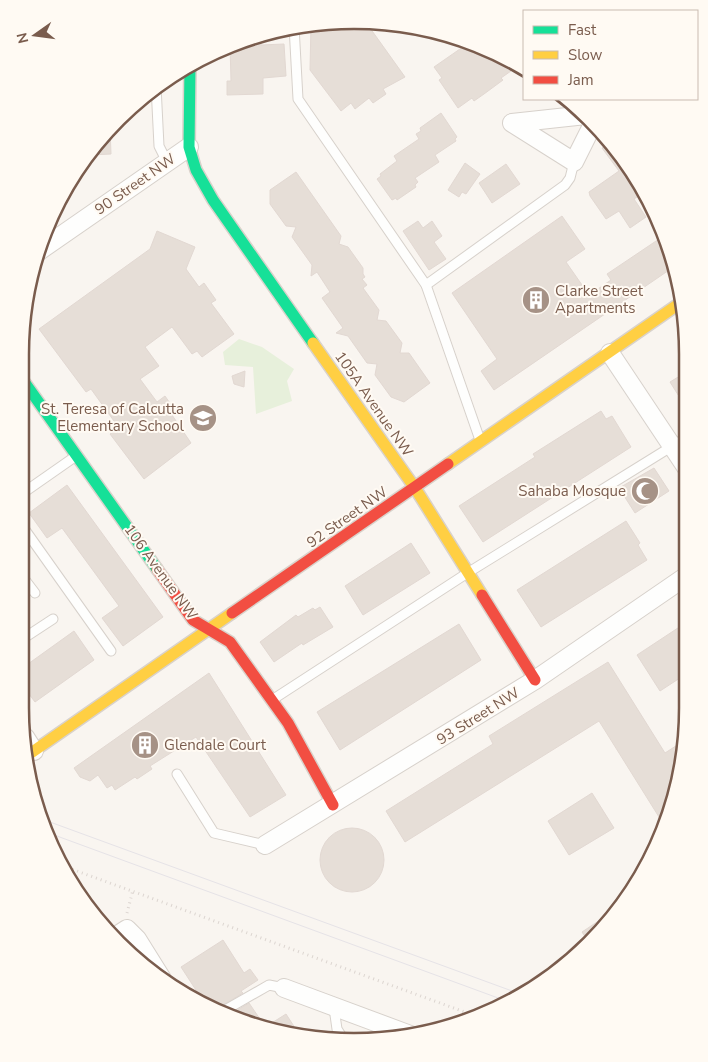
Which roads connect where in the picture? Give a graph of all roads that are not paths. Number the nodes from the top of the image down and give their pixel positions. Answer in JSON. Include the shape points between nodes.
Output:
{"nodes":[{"id":1,"x":294,"y":35,"type":"edge"},
{"id":2,"x":187,"y":75,"type":"edge"},
{"id":3,"x":156,"y":96,"type":"edge"},
{"id":4,"x":575,"y":116,"type":"edge"},
{"id":5,"x":590,"y":130,"type":"edge"},
{"id":6,"x":189,"y":147,"type":"junction"},
{"id":7,"x":167,"y":162,"type":"junction"},
{"id":8,"x":574,"y":162,"type":"junction"},
{"id":9,"x":48,"y":245,"type":"edge"},
{"id":10,"x":426,"y":285,"type":"junction"},
{"id":11,"x":675,"y":307,"type":"edge"},
{"id":12,"x":610,"y":353,"type":"junction"},
{"id":13,"x":29,"y":389,"type":"edge"},
{"id":14,"x":679,"y":441,"type":"edge"},
{"id":15,"x":481,"y":442,"type":"junction"},
{"id":16,"x":679,"y":443,"type":"edge"},
{"id":17,"x":77,"y":455,"type":"junction"},
{"id":18,"x":414,"y":488,"type":"junction"},
{"id":19,"x":29,"y":489,"type":"edge"},
{"id":20,"x":29,"y":535,"type":"edge"},
{"id":21,"x":469,"y":572,"type":"junction"},
{"id":22,"x":679,"y":581,"type":"edge"},
{"id":23,"x":29,"y":585,"type":"edge"},
{"id":24,"x":35,"y":593,"type":"dead end"},
{"id":25,"x":52,"y":619,"type":"dead end"},
{"id":26,"x":208,"y":630,"type":"junction"},
{"id":27,"x":29,"y":635,"type":"edge"},
{"id":28,"x":111,"y":651,"type":"dead end"},
{"id":29,"x":535,"y":680,"type":"junction"},
{"id":30,"x":272,"y":700,"type":"junction"},
{"id":31,"x":31,"y":746,"type":"edge"},
{"id":32,"x":177,"y":774,"type":"dead end"},
{"id":33,"x":333,"y":805,"type":"junction"},
{"id":34,"x":265,"y":845,"type":"joint"},
{"id":35,"x":120,"y":934,"type":"edge"},
{"id":36,"x":151,"y":962,"type":"edge"},
{"id":37,"x":284,"y":988,"type":"joint"},
{"id":38,"x":229,"y":1008,"type":"edge"},
{"id":39,"x":334,"y":1008,"type":"junction"},
{"id":40,"x":396,"y":1030,"type":"edge"},
{"id":41,"x":340,"y":1033,"type":"edge"}],
"edges":[{"from":1,"to":10,"type":"lane","via":[[298,99]]},
{"from":2,"to":6,"type":"street","name":"90 Street NW"},
{"from":3,"to":7,"type":"lane","via":[[159,146]]},
{"from":4,"to":8,"type":"street","via":[[512,122]]},
{"from":5,"to":8,"type":"street"},
{"from":6,"to":7,"type":"street","name":"90 Street NW"},
{"from":6,"to":18,"type":"street","name":"105A Avenue NW","via":[[196,170],[213,200]]},
{"from":7,"to":9,"type":"street","name":"90 Street NW"},
{"from":8,"to":10,"type":"lane","via":[[566,185]]},
{"from":10,"to":15,"type":"lane"},
{"from":11,"to":12,"type":"street","name":"92 Street NW"},
{"from":12,"to":14,"type":"street"},
{"from":12,"to":15,"type":"street","name":"92 Street NW"},
{"from":13,"to":17,"type":"street","name":"106 Avenue NW"},
{"from":15,"to":18,"type":"street","name":"92 Street NW"},
{"from":16,"to":21,"type":"lane"},
{"from":17,"to":19,"type":"lane"},
{"from":17,"to":26,"type":"street","name":"106 Avenue NW","via":[[193,620]]},
{"from":18,"to":21,"type":"street","name":"105A Avenue NW"},
{"from":18,"to":26,"type":"street","name":"92 Street NW"},
{"from":20,"to":28,"type":"lane"},
{"from":21,"to":29,"type":"street","name":"105A Avenue NW"},
{"from":21,"to":30,"type":"lane"},
{"from":22,"to":29,"type":"street","name":"93 Street NW"},
{"from":23,"to":24,"type":"lane"},
{"from":25,"to":27,"type":"lane"},
{"from":26,"to":30,"type":"street","name":"106 Avenue NW","via":[[230,642]]},
{"from":26,"to":31,"type":"street","name":"92 Street NW"},
{"from":29,"to":33,"type":"street","name":"93 Street NW"},
{"from":30,"to":33,"type":"street","name":"106 Avenue NW"},
{"from":32,"to":34,"type":"lane","via":[[214,833]]},
{"from":33,"to":34,"type":"street","name":"93 Street NW"},
{"from":35,"to":36,"type":"street","via":[[137,939]]},
{"from":37,"to":38,"type":"lane","via":[[270,985]]},
{"from":37,"to":39,"type":"street"},
{"from":39,"to":40,"type":"street"},
{"from":39,"to":41,"type":"lane"}]}
